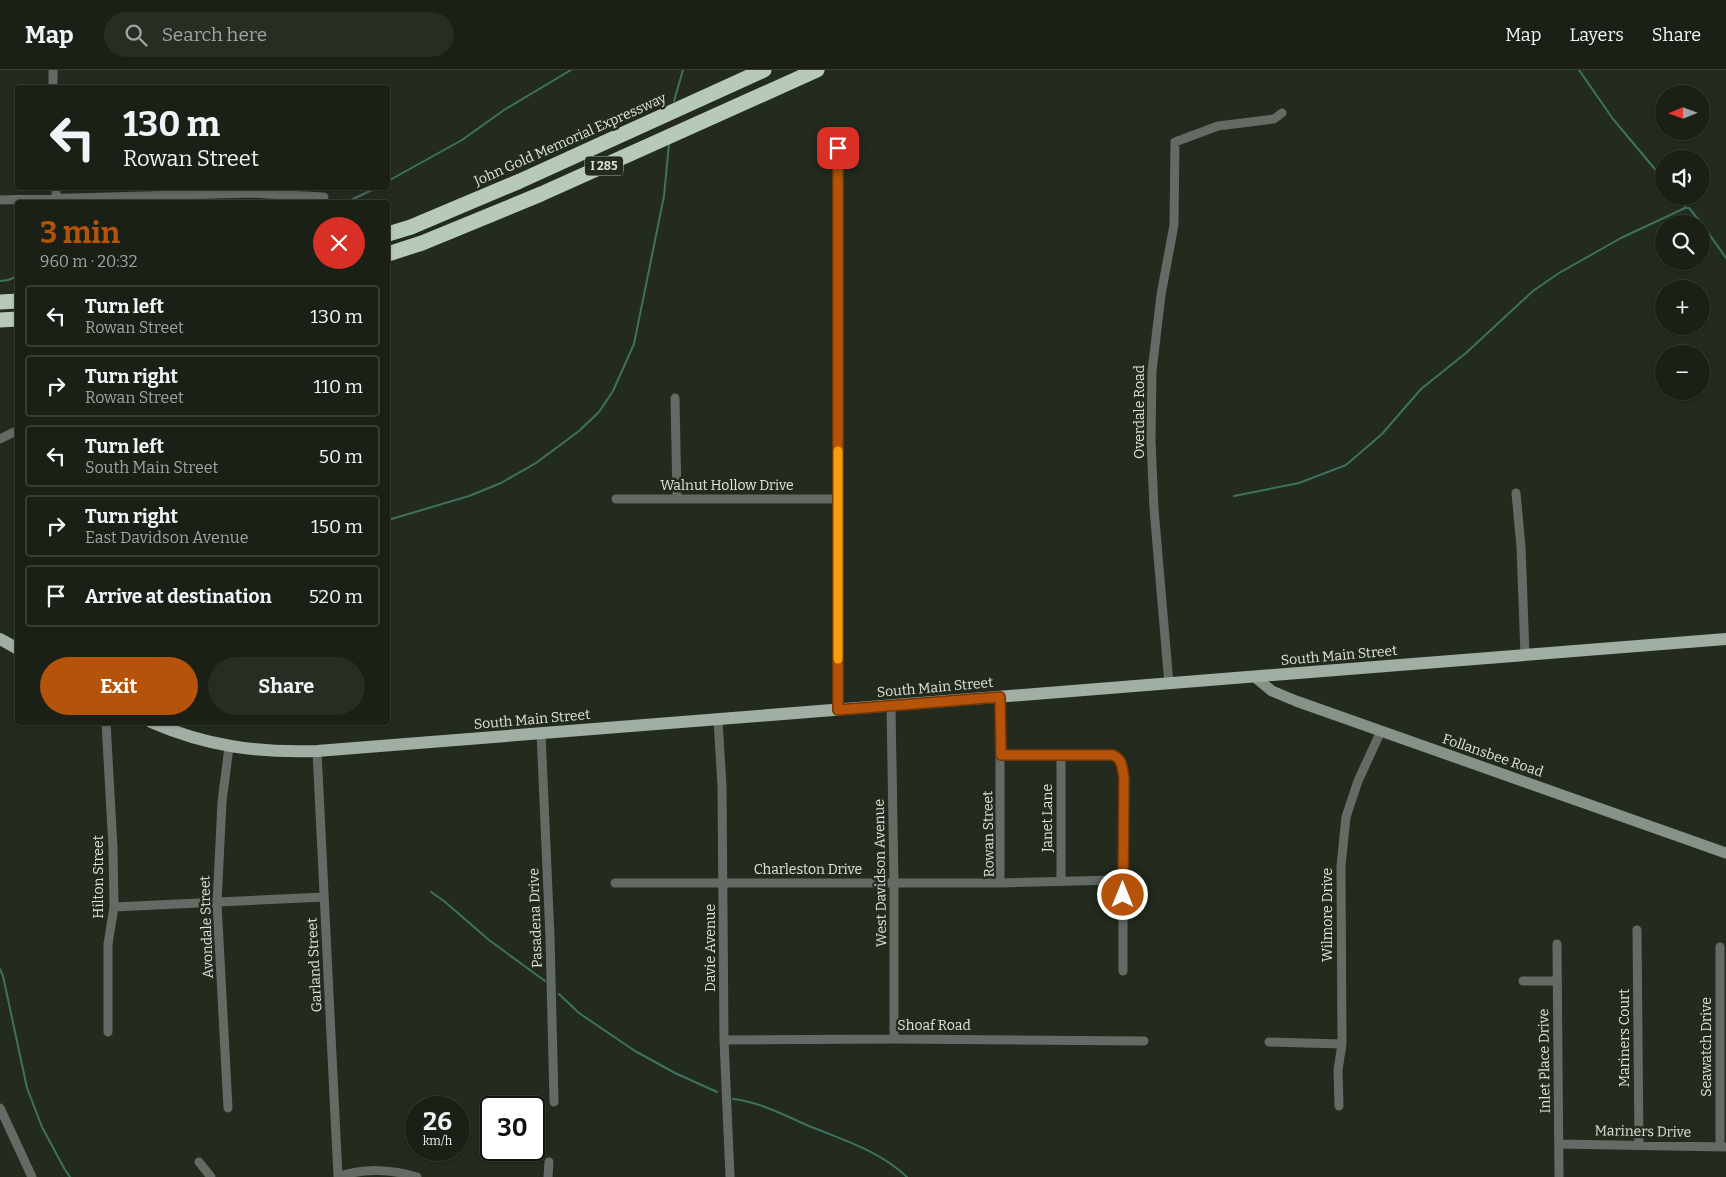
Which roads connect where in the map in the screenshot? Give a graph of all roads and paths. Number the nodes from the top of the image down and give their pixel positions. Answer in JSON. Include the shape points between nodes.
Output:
{"nodes":[{"id":1,"x":53,"y":70,"type":"edge"},
{"id":2,"x":764,"y":70,"type":"edge"},
{"id":3,"x":816,"y":70,"type":"edge"},
{"id":4,"x":54,"y":85,"type":"edge"},
{"id":5,"x":1282,"y":113,"type":"dead end"},
{"id":6,"x":838,"y":148,"type":"dead end"},
{"id":7,"x":56,"y":190,"type":"edge"},
{"id":8,"x":324,"y":197,"type":"dead end"},
{"id":9,"x":56,"y":198,"type":"junction"},
{"id":10,"x":0,"y":200,"type":"edge"},
{"id":11,"x":390,"y":233,"type":"edge"},
{"id":12,"x":390,"y":253,"type":"edge"},
{"id":13,"x":15,"y":301,"type":"edge"},
{"id":14,"x":0,"y":302,"type":"edge"},
{"id":15,"x":15,"y":319,"type":"edge"},
{"id":16,"x":0,"y":320,"type":"edge"},
{"id":17,"x":675,"y":398,"type":"dead end"},
{"id":18,"x":15,"y":432,"type":"edge"},
{"id":19,"x":0,"y":439,"type":"edge"},
{"id":20,"x":1516,"y":493,"type":"dead end"},
{"id":21,"x":616,"y":499,"type":"dead end"},
{"id":22,"x":677,"y":499,"type":"junction"},
{"id":23,"x":839,"y":499,"type":"junction"},
{"id":24,"x":0,"y":639,"type":"edge"},
{"id":25,"x":1726,"y":639,"type":"edge"},
{"id":26,"x":15,"y":647,"type":"edge"},
{"id":27,"x":1525,"y":655,"type":"junction"},
{"id":28,"x":1255,"y":677,"type":"junction"},
{"id":29,"x":1169,"y":684,"type":"junction"},
{"id":30,"x":1000,"y":697,"type":"junction"},
{"id":31,"x":891,"y":706,"type":"junction"},
{"id":32,"x":838,"y":710,"type":"junction"},
{"id":33,"x":718,"y":720,"type":"junction"},
{"id":34,"x":106,"y":725,"type":"edge"},
{"id":35,"x":158,"y":725,"type":"edge"},
{"id":36,"x":1381,"y":731,"type":"junction"},
{"id":37,"x":541,"y":734,"type":"junction"},
{"id":38,"x":229,"y":747,"type":"junction"},
{"id":39,"x":317,"y":751,"type":"junction"},
{"id":40,"x":1001,"y":755,"type":"junction"},
{"id":41,"x":1062,"y":755,"type":"junction"},
{"id":42,"x":1726,"y":853,"type":"edge"},
{"id":43,"x":1123,"y":876,"type":"junction"},
{"id":44,"x":1061,"y":881,"type":"junction"},
{"id":45,"x":724,"y":882,"type":"junction"},
{"id":46,"x":615,"y":883,"type":"dead end"},
{"id":47,"x":894,"y":883,"type":"junction"},
{"id":48,"x":1000,"y":883,"type":"junction"},
{"id":49,"x":324,"y":898,"type":"junction"},
{"id":50,"x":217,"y":903,"type":"junction"},
{"id":51,"x":114,"y":907,"type":"junction"},
{"id":52,"x":1637,"y":930,"type":"dead end"},
{"id":53,"x":1557,"y":944,"type":"dead end"},
{"id":54,"x":1720,"y":947,"type":"dead end"},
{"id":55,"x":1123,"y":971,"type":"dead end"},
{"id":56,"x":1523,"y":981,"type":"dead end"},
{"id":57,"x":1557,"y":981,"type":"junction"},
{"id":58,"x":108,"y":1032,"type":"dead end"},
{"id":59,"x":894,"y":1039,"type":"junction"},
{"id":60,"x":724,"y":1040,"type":"junction"},
{"id":61,"x":1144,"y":1041,"type":"dead end"},
{"id":62,"x":1269,"y":1042,"type":"dead end"},
{"id":63,"x":1342,"y":1044,"type":"junction"},
{"id":64,"x":554,"y":1102,"type":"dead end"},
{"id":65,"x":1339,"y":1106,"type":"dead end"},
{"id":66,"x":0,"y":1108,"type":"edge"},
{"id":67,"x":228,"y":1108,"type":"dead end"},
{"id":68,"x":1559,"y":1144,"type":"junction"},
{"id":69,"x":1639,"y":1145,"type":"junction"},
{"id":70,"x":1723,"y":1147,"type":"edge"},
{"id":71,"x":199,"y":1162,"type":"dead end"},
{"id":72,"x":549,"y":1162,"type":"dead end"},
{"id":73,"x":32,"y":1177,"type":"edge"},
{"id":74,"x":211,"y":1177,"type":"edge"},
{"id":75,"x":338,"y":1177,"type":"edge"},
{"id":76,"x":417,"y":1177,"type":"edge"},
{"id":77,"x":548,"y":1177,"type":"edge"},
{"id":78,"x":730,"y":1177,"type":"edge"},
{"id":79,"x":1559,"y":1177,"type":"edge"}],
"edges":[{"from":1,"to":4,"type":"street"},
{"from":2,"to":11,"type":"highway","name":"John Gold Memorial Expressway","number":"I 285","via":[[520,181]]},
{"from":3,"to":12,"type":"highway","number":"I 285","via":[[541,194]]},
{"from":5,"to":29,"type":"street","name":"Overdale Road","via":[[1274,119],[1218,126],[1175,142],[1174,225],[1161,295],[1152,381],[1151,440]]},
{"from":6,"to":23,"type":"street"},
{"from":7,"to":9,"type":"street"},
{"from":8,"to":9,"type":"street","via":[[251,193]]},
{"from":9,"to":10,"type":"street"},
{"from":13,"to":14,"type":"highway"},
{"from":15,"to":16,"type":"highway"},
{"from":17,"to":22,"type":"street"},
{"from":18,"to":19,"type":"street"},
{"from":20,"to":27,"type":"street"},
{"from":21,"to":22,"type":"street","name":"Walnut Hollow Drive"},
{"from":22,"to":23,"type":"street","name":"Walnut Hollow Drive"},
{"from":23,"to":32,"type":"street"},
{"from":24,"to":26,"type":"main road"},
{"from":25,"to":27,"type":"main road","name":"South Main Street"},
{"from":27,"to":28,"type":"main road","name":"South Main Street"},
{"from":28,"to":29,"type":"main road","name":"South Main Street"},
{"from":28,"to":36,"type":"street","name":"Follansbee Road","via":[[1280,695]]},
{"from":29,"to":30,"type":"main road","name":"South Main Street"},
{"from":30,"to":31,"type":"main road","name":"South Main Street"},
{"from":30,"to":40,"type":"street","name":"Rowan Street"},
{"from":31,"to":32,"type":"main road","name":"South Main Street"},
{"from":31,"to":47,"type":"street","name":"West Davidson Avenue"},
{"from":32,"to":33,"type":"main road","name":"South Main Street"},
{"from":33,"to":37,"type":"main road","name":"South Main Street"},
{"from":33,"to":45,"type":"street","name":"Davie Avenue"},
{"from":34,"to":51,"type":"street","name":"Hilton Street"},
{"from":35,"to":38,"type":"main road","name":"South Main Street","via":[[180,735]]},
{"from":36,"to":42,"type":"street","name":"Follansbee Road"},
{"from":36,"to":63,"type":"street","name":"Wilmore Drive","via":[[1346,817],[1341,866]]},
{"from":37,"to":39,"type":"main road","name":"South Main Street"},
{"from":37,"to":64,"type":"street","name":"Pasadena Drive"},
{"from":38,"to":39,"type":"main road","name":"South Main Street","via":[[277,752]]},
{"from":38,"to":50,"type":"street","name":"Avondale Street","via":[[220,831]]},
{"from":39,"to":49,"type":"street","name":"Garland Street"},
{"from":40,"to":41,"type":"street"},
{"from":40,"to":48,"type":"street","name":"Rowan Street"},
{"from":41,"to":43,"type":"street","via":[[1113,755],[1122,763]]},
{"from":41,"to":44,"type":"street","name":"Janet Lane"},
{"from":43,"to":44,"type":"street","name":"Rowan Street","via":[[1115,880]]},
{"from":43,"to":55,"type":"street"},
{"from":44,"to":48,"type":"street","name":"Rowan Street"},
{"from":45,"to":46,"type":"street","name":"Charleston Drive"},
{"from":45,"to":47,"type":"street","name":"Charleston Drive"},
{"from":45,"to":60,"type":"street","name":"Davie Avenue"},
{"from":47,"to":48,"type":"street","name":"Charleston Drive"},
{"from":47,"to":59,"type":"street","name":"West Davidson Avenue"},
{"from":49,"to":50,"type":"street"},
{"from":49,"to":75,"type":"street","name":"Garland Street"},
{"from":50,"to":51,"type":"street"},
{"from":50,"to":67,"type":"street","name":"Avondale Street"},
{"from":51,"to":58,"type":"street","name":"Hilton Street","via":[[108,944]]},
{"from":52,"to":69,"type":"street","name":"Mariners Court"},
{"from":53,"to":57,"type":"street","name":"Inlet Place Drive"},
{"from":54,"to":70,"type":"street","name":"Seawatch Drive"},
{"from":56,"to":57,"type":"street"},
{"from":57,"to":68,"type":"street","name":"Inlet Place Drive"},
{"from":59,"to":60,"type":"street","name":"Shoaf Road"},
{"from":59,"to":61,"type":"street","name":"Shoaf Road"},
{"from":60,"to":78,"type":"street","name":"Davie Avenue"},
{"from":62,"to":63,"type":"street"},
{"from":63,"to":65,"type":"street","name":"Wilmore Drive","via":[[1338,1070]]},
{"from":66,"to":73,"type":"street"},
{"from":68,"to":69,"type":"street","name":"Mariners Drive"},
{"from":68,"to":79,"type":"street","name":"Inlet Place Drive"},
{"from":69,"to":70,"type":"street","name":"Mariners Drive"},
{"from":71,"to":74,"type":"street"},
{"from":72,"to":77,"type":"street"},
{"from":75,"to":76,"type":"street","via":[[351,1172],[380,1171]]}]}
